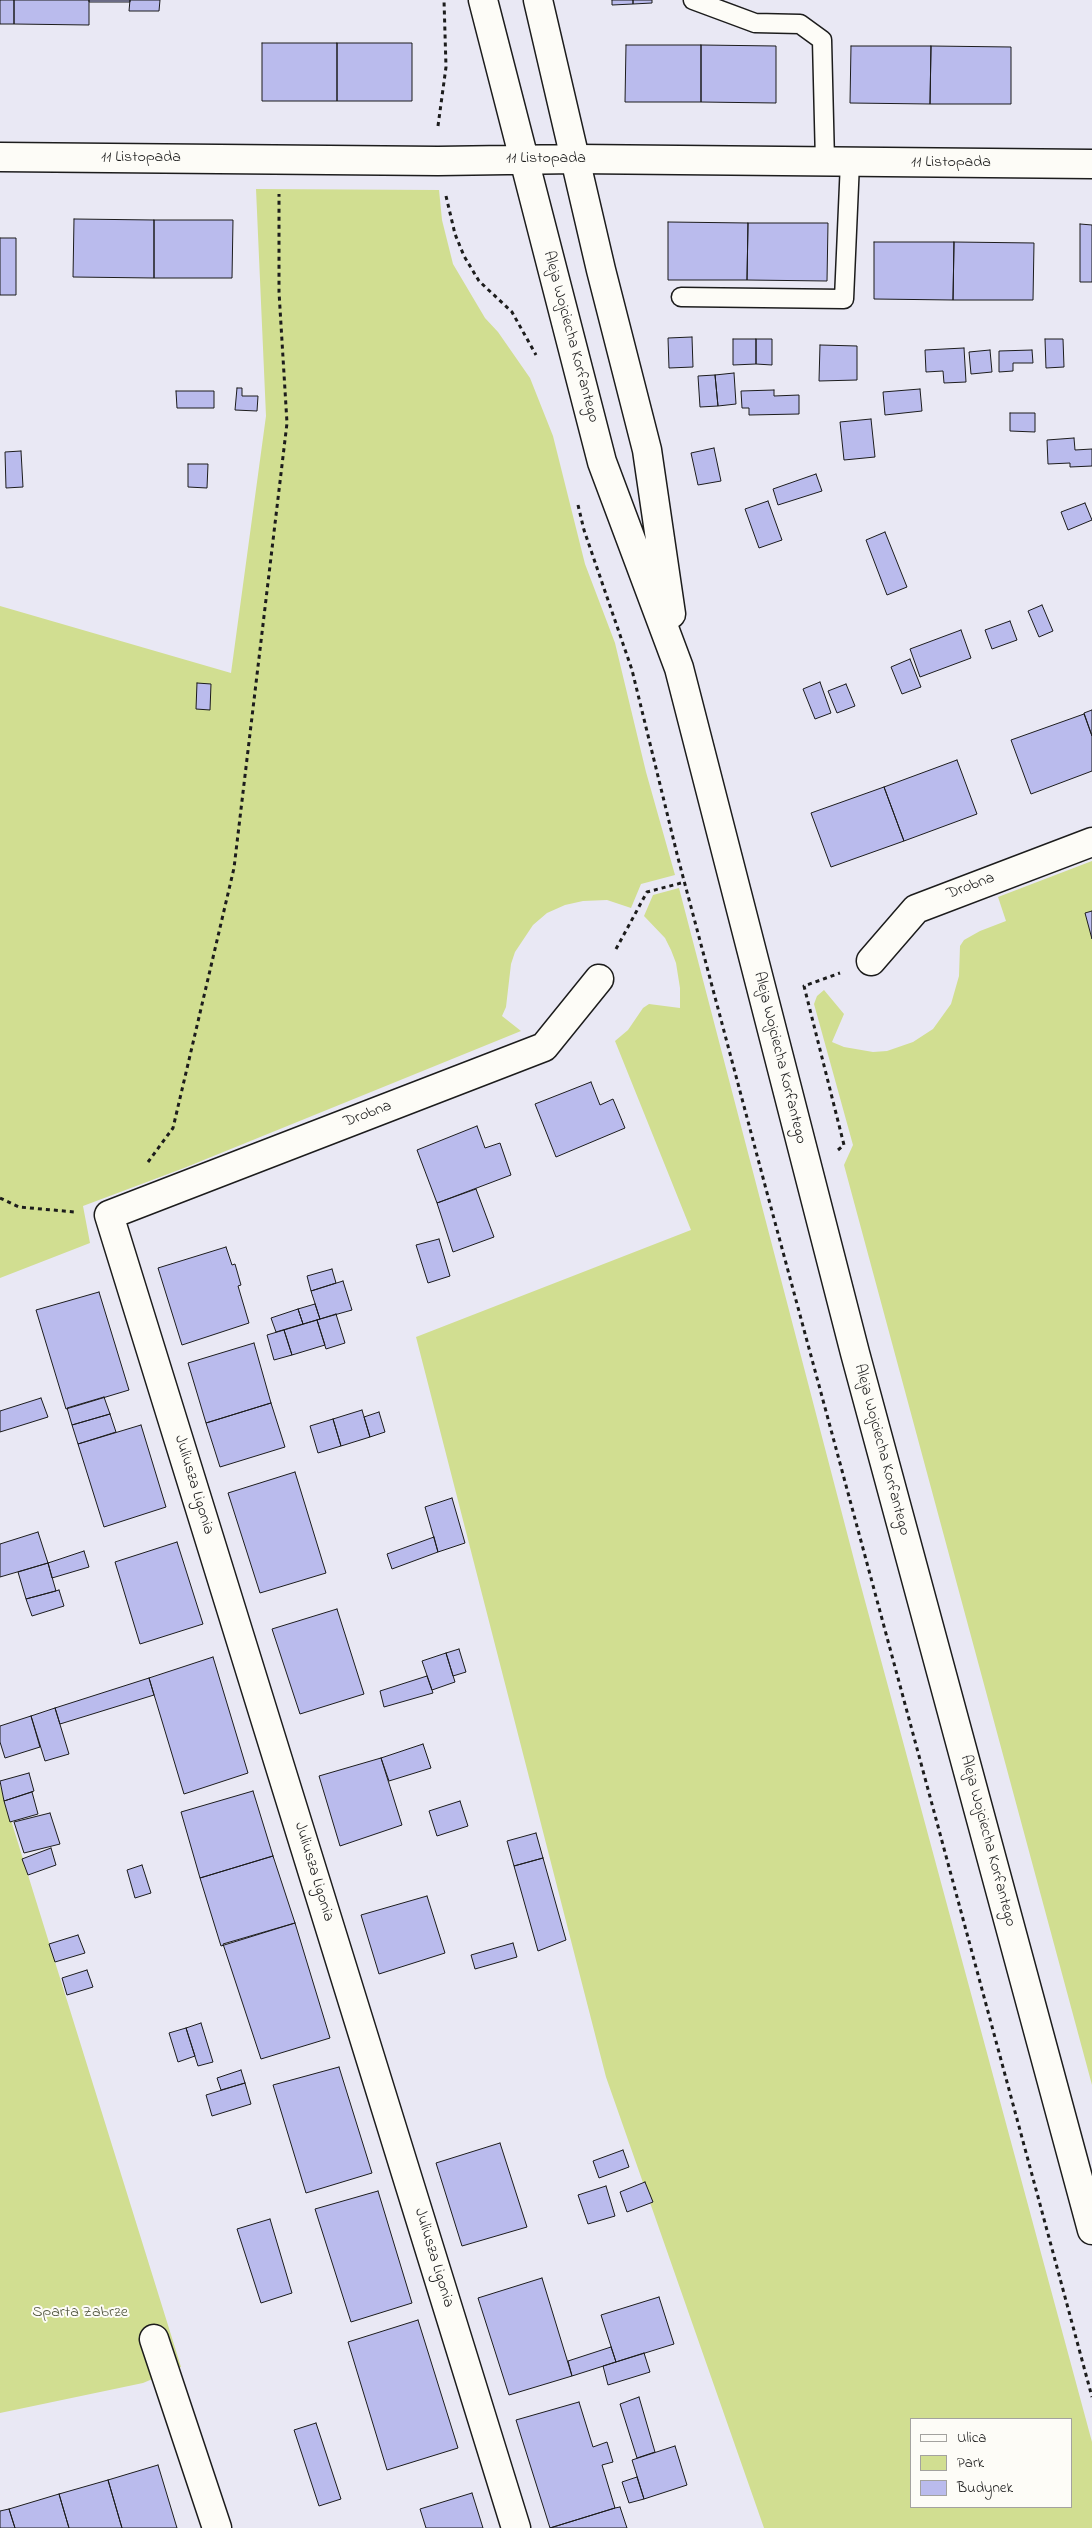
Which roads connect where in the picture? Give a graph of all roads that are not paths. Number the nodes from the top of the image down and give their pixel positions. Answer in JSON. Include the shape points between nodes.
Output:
{"nodes":[{"id":1,"x":483,"y":0,"type":"edge"},
{"id":2,"x":538,"y":0,"type":"edge"},
{"id":3,"x":694,"y":0,"type":"edge"},
{"id":4,"x":0,"y":157,"type":"edge"},
{"id":5,"x":524,"y":159,"type":"junction"},
{"id":6,"x":576,"y":159,"type":"junction"},
{"id":7,"x":837,"y":162,"type":"junction"},
{"id":8,"x":1092,"y":164,"type":"edge"},
{"id":9,"x":682,"y":297,"type":"dead end"},
{"id":10,"x":678,"y":668,"type":"junction"},
{"id":11,"x":1092,"y":842,"type":"edge"},
{"id":12,"x":871,"y":961,"type":"road end"},
{"id":13,"x":599,"y":979,"type":"road end"},
{"id":14,"x":109,"y":1215,"type":"joint"},
{"id":15,"x":1092,"y":2230,"type":"edge"},
{"id":16,"x":154,"y":2339,"type":"dead end"},
{"id":17,"x":217,"y":2528,"type":"edge"},
{"id":18,"x":516,"y":2528,"type":"edge"}],
"edges":[{"from":1,"to":5,"type":"street","name":"Aleja Wojciecha Korfantego"},
{"from":2,"to":6,"type":"street","name":"Aleja Wojciecha Korfantego"},
{"from":3,"to":7,"type":"lane","via":[[755,23],[800,24],[822,40]]},
{"from":4,"to":5,"type":"street","name":"11 Listopada"},
{"from":5,"to":6,"type":"street","name":"11 Listopada"},
{"from":5,"to":10,"type":"street","name":"Aleja Wojciecha Korfantego","via":[[602,462]]},
{"from":6,"to":7,"type":"street","name":"11 Listopada"},
{"from":6,"to":10,"type":"street","name":"Aleja Wojciecha Korfantego","via":[[647,450]]},
{"from":7,"to":8,"type":"street","name":"11 Listopada"},
{"from":7,"to":9,"type":"lane","via":[[844,299]]},
{"from":10,"to":15,"type":"street","name":"Aleja Wojciecha Korfantego","via":[[855,1353]]},
{"from":11,"to":12,"type":"street","name":"Drobna","via":[[916,909]]},
{"from":13,"to":14,"type":"street","name":"Drobna","via":[[544,1047]]},
{"from":14,"to":18,"type":"street","name":"Juliusza Ligonia"},
{"from":16,"to":17,"type":"street"}]}
